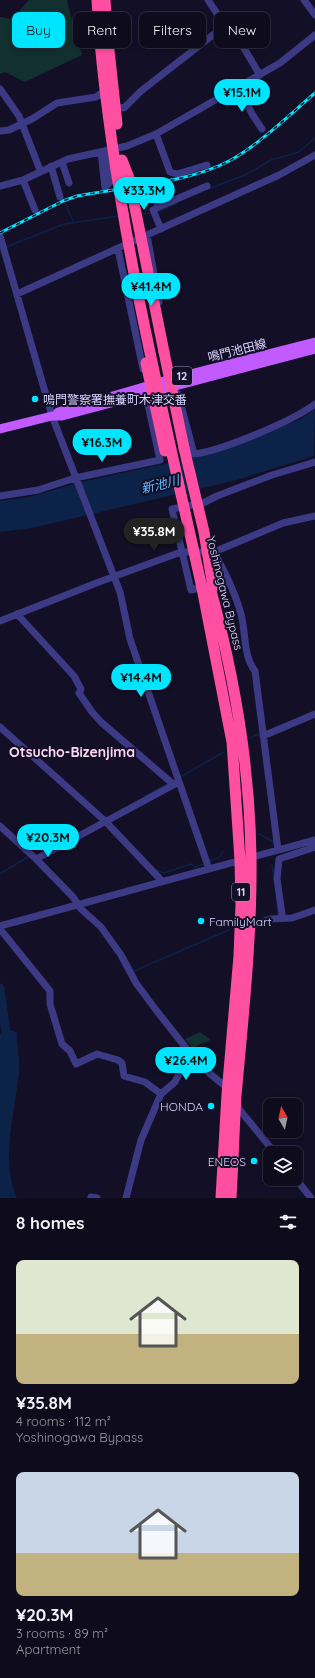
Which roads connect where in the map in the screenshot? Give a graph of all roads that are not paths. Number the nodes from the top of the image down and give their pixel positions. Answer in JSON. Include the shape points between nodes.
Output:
{"nodes":[{"id":1,"x":97,"y":0,"type":"edge"},
{"id":2,"x":105,"y":0,"type":"edge"},
{"id":3,"x":108,"y":0,"type":"edge"},
{"id":4,"x":208,"y":0,"type":"edge"},
{"id":5,"x":304,"y":0,"type":"edge"},
{"id":6,"x":99,"y":12,"type":"edge"},
{"id":7,"x":106,"y":12,"type":"edge"},
{"id":8,"x":107,"y":12,"type":"edge"},
{"id":9,"x":216,"y":12,"type":"edge"},
{"id":10,"x":315,"y":15,"type":"edge"},
{"id":11,"x":214,"y":34,"type":"edge"},
{"id":12,"x":315,"y":35,"type":"edge"},
{"id":13,"x":105,"y":48,"type":"edge"},
{"id":14,"x":243,"y":48,"type":"edge"},
{"id":15,"x":260,"y":75,"type":"junction"},
{"id":16,"x":240,"y":86,"type":"junction"},
{"id":17,"x":0,"y":89,"type":"edge"},
{"id":18,"x":23,"y":124,"type":"junction"},
{"id":19,"x":262,"y":129,"type":"dead end"},
{"id":20,"x":0,"y":131,"type":"edge"},
{"id":21,"x":156,"y":134,"type":"junction"},
{"id":22,"x":315,"y":155,"type":"edge"},
{"id":23,"x":118,"y":161,"type":"junction"},
{"id":24,"x":62,"y":162,"type":"junction"},
{"id":25,"x":207,"y":165,"type":"dead end"},
{"id":26,"x":51,"y":166,"type":"junction"},
{"id":27,"x":40,"y":170,"type":"junction"},
{"id":28,"x":23,"y":180,"type":"junction"},
{"id":29,"x":69,"y":183,"type":"dead end"},
{"id":30,"x":0,"y":186,"type":"edge"},
{"id":31,"x":207,"y":186,"type":"dead end"},
{"id":32,"x":153,"y":187,"type":"dead end"},
{"id":33,"x":60,"y":197,"type":"dead end"},
{"id":34,"x":158,"y":207,"type":"junction"},
{"id":35,"x":35,"y":210,"type":"dead end"},
{"id":36,"x":161,"y":228,"type":"junction"},
{"id":37,"x":147,"y":235,"type":"junction"},
{"id":38,"x":0,"y":236,"type":"edge"},
{"id":39,"x":118,"y":249,"type":"junction"},
{"id":40,"x":17,"y":294,"type":"junction"},
{"id":41,"x":315,"y":342,"type":"edge"},
{"id":42,"x":315,"y":349,"type":"edge"},
{"id":43,"x":171,"y":383,"type":"junction"},
{"id":44,"x":149,"y":391,"type":"junction"},
{"id":45,"x":315,"y":404,"type":"edge"},
{"id":46,"x":52,"y":416,"type":"junction"},
{"id":47,"x":0,"y":429,"type":"edge"},
{"id":48,"x":315,"y":462,"type":"edge"},
{"id":49,"x":76,"y":480,"type":"junction"},
{"id":50,"x":0,"y":496,"type":"edge"},
{"id":51,"x":315,"y":516,"type":"edge"},
{"id":52,"x":181,"y":552,"type":"junction"},
{"id":53,"x":214,"y":552,"type":"junction"},
{"id":54,"x":113,"y":577,"type":"junction"},
{"id":55,"x":229,"y":582,"type":"junction"},
{"id":56,"x":206,"y":587,"type":"junction"},
{"id":57,"x":17,"y":614,"type":"junction"},
{"id":58,"x":0,"y":621,"type":"edge"},
{"id":59,"x":315,"y":714,"type":"edge"},
{"id":60,"x":0,"y":727,"type":"edge"},
{"id":61,"x":263,"y":736,"type":"junction"},
{"id":62,"x":176,"y":783,"type":"junction"},
{"id":63,"x":105,"y":822,"type":"junction"},
{"id":64,"x":0,"y":826,"type":"edge"},
{"id":65,"x":315,"y":840,"type":"edge"},
{"id":66,"x":315,"y":847,"type":"edge"},
{"id":67,"x":278,"y":850,"type":"junction"},
{"id":68,"x":251,"y":857,"type":"junction"},
{"id":69,"x":36,"y":859,"type":"junction"},
{"id":70,"x":240,"y":860,"type":"junction"},
{"id":71,"x":209,"y":869,"type":"junction"},
{"id":72,"x":162,"y":881,"type":"junction"},
{"id":73,"x":77,"y":904,"type":"junction"},
{"id":74,"x":315,"y":910,"type":"edge"},
{"id":75,"x":281,"y":916,"type":"junction"},
{"id":76,"x":250,"y":926,"type":"junction"},
{"id":77,"x":0,"y":928,"type":"edge"},
{"id":78,"x":186,"y":1048,"type":"junction"},
{"id":79,"x":162,"y":1094,"type":"junction"},
{"id":80,"x":232,"y":1096,"type":"junction"},
{"id":81,"x":269,"y":1146,"type":"edge"},
{"id":82,"x":302,"y":1186,"type":"edge"},
{"id":83,"x":126,"y":1198,"type":"edge"},
{"id":84,"x":221,"y":1198,"type":"edge"},
{"id":85,"x":231,"y":1198,"type":"edge"},
{"id":86,"x":311,"y":1198,"type":"edge"}],
"edges":[{"from":1,"to":6,"type":"highway","name":"Yoshinogawa Bypass","number":"11"},
{"from":2,"to":7,"type":"highway","name":"Yoshinogawa Bypass","number":"11"},
{"from":3,"to":8,"type":"highway"},
{"from":4,"to":9,"type":"street"},
{"from":5,"to":10,"type":"street"},
{"from":11,"to":18,"type":"street","via":[[141,91],[124,108],[117,107],[100,94],[96,97],[57,103]]},
{"from":12,"to":15,"type":"street","via":[[280,63]]},
{"from":13,"to":23,"type":"highway","name":"Yoshinogawa Bypass","number":"11","bridge":true},
{"from":14,"to":15,"type":"street"},
{"from":15,"to":16,"type":"street"},
{"from":16,"to":19,"type":"street","via":[[252,114]]},
{"from":16,"to":21,"type":"street"},
{"from":17,"to":18,"type":"street"},
{"from":18,"to":20,"type":"street"},
{"from":18,"to":27,"type":"street"},
{"from":21,"to":24,"type":"street","via":[[128,146]]},
{"from":21,"to":25,"type":"street","via":[[170,172],[177,174]]},
{"from":22,"to":36,"type":"street","via":[[279,175]]},
{"from":23,"to":43,"type":"highway","bridge":true,"via":[[129,178]]},
{"from":23,"to":44,"type":"highway","bridge":true,"via":[[115,188]]},
{"from":23,"to":56,"type":"highway","name":"Yoshinogawa Bypass","number":"11","bridge":true,"via":[[153,369]]},
{"from":24,"to":26,"type":"street"},
{"from":24,"to":29,"type":"street"},
{"from":26,"to":27,"type":"street"},
{"from":26,"to":33,"type":"street"},
{"from":27,"to":28,"type":"street"},
{"from":28,"to":30,"type":"street"},
{"from":28,"to":35,"type":"street"},
{"from":31,"to":34,"type":"street"},
{"from":32,"to":34,"type":"street"},
{"from":34,"to":36,"type":"street","via":[[153,210]]},
{"from":36,"to":37,"type":"street"},
{"from":37,"to":39,"type":"street"},
{"from":37,"to":43,"type":"street","via":[[172,367]]},
{"from":38,"to":40,"type":"street"},
{"from":39,"to":40,"type":"street"},
{"from":39,"to":44,"type":"street"},
{"from":40,"to":46,"type":"street"},
{"from":41,"to":43,"type":"main road","name":"鳴門池田線","number":"12"},
{"from":42,"to":43,"type":"main road","name":"鳴門池田線","number":"12"},
{"from":43,"to":44,"type":"main road","name":"鳴門池田線","number":"12"},
{"from":43,"to":45,"type":"street","via":[[178,394],[194,454],[230,444],[292,418]]},
{"from":43,"to":56,"type":"highway","bridge":true,"via":[[204,532]]},
{"from":44,"to":46,"type":"main road","name":"鳴門池田線","number":"12","via":[[61,410]]},
{"from":44,"to":49,"type":"street","via":[[160,460]]},
{"from":44,"to":56,"type":"highway","number":"11","via":[[186,548]]},
{"from":46,"to":47,"type":"main road","name":"鳴門池田線","number":"12"},
{"from":46,"to":49,"type":"street"},
{"from":48,"to":52,"type":"street","via":[[272,474],[203,503],[172,509]]},
{"from":49,"to":50,"type":"street"},
{"from":49,"to":54,"type":"street"},
{"from":51,"to":53,"type":"street","via":[[283,523]]},
{"from":52,"to":53,"type":"street"},
{"from":52,"to":54,"type":"street"},
{"from":52,"to":55,"type":"street","via":[[191,590]]},
{"from":53,"to":55,"type":"street"},
{"from":54,"to":57,"type":"street"},
{"from":54,"to":62,"type":"street"},
{"from":55,"to":61,"type":"street","via":[[241,616],[249,664],[255,671]]},
{"from":56,"to":68,"type":"highway","name":"Yoshinogawa Bypass","number":"11","via":[[223,634],[238,718],[248,802]]},
{"from":56,"to":70,"type":"highway","name":"Yoshinogawa Bypass","number":"11","via":[[206,608],[232,742]]},
{"from":57,"to":58,"type":"street"},
{"from":57,"to":62,"type":"street","via":[[74,676],[81,689],[79,693],[92,712]]},
{"from":59,"to":61,"type":"street"},
{"from":60,"to":63,"type":"street"},
{"from":61,"to":67,"type":"street"},
{"from":62,"to":63,"type":"street"},
{"from":62,"to":71,"type":"street"},
{"from":63,"to":69,"type":"street"},
{"from":63,"to":72,"type":"street"},
{"from":64,"to":69,"type":"street"},
{"from":65,"to":67,"type":"street"},
{"from":66,"to":75,"type":"street","via":[[279,860],[277,879]]},
{"from":67,"to":68,"type":"street"},
{"from":68,"to":70,"type":"street"},
{"from":68,"to":76,"type":"highway","name":"Yoshinogawa Bypass","number":"11"},
{"from":69,"to":73,"type":"street"},
{"from":70,"to":71,"type":"street"},
{"from":70,"to":80,"type":"highway","name":"Yoshinogawa Bypass","number":"11","via":[[241,905]]},
{"from":71,"to":72,"type":"street"},
{"from":72,"to":73,"type":"street"},
{"from":73,"to":77,"type":"street"},
{"from":73,"to":78,"type":"street","via":[[121,954],[136,983]]},
{"from":74,"to":75,"type":"street","via":[[292,918]]},
{"from":75,"to":76,"type":"street"},
{"from":76,"to":80,"type":"highway","name":"Yoshinogawa Bypass","number":"11"},
{"from":77,"to":79,"type":"street","via":[[50,991],[50,1004],[62,1044],[70,1051],[76,1064],[97,1054],[118,1060],[122,1063],[124,1076],[145,1082]]},
{"from":78,"to":79,"type":"street","via":[[181,1052],[178,1076]]},
{"from":78,"to":80,"type":"street"},
{"from":79,"to":83,"type":"street","via":[[141,1140]]},
{"from":80,"to":81,"type":"street","via":[[239,1109]]},
{"from":80,"to":84,"type":"highway","name":"Yoshinogawa Bypass","number":"11"},
{"from":80,"to":85,"type":"highway","name":"Yoshinogawa Bypass","number":"11"},
{"from":82,"to":86,"type":"street"}]}
